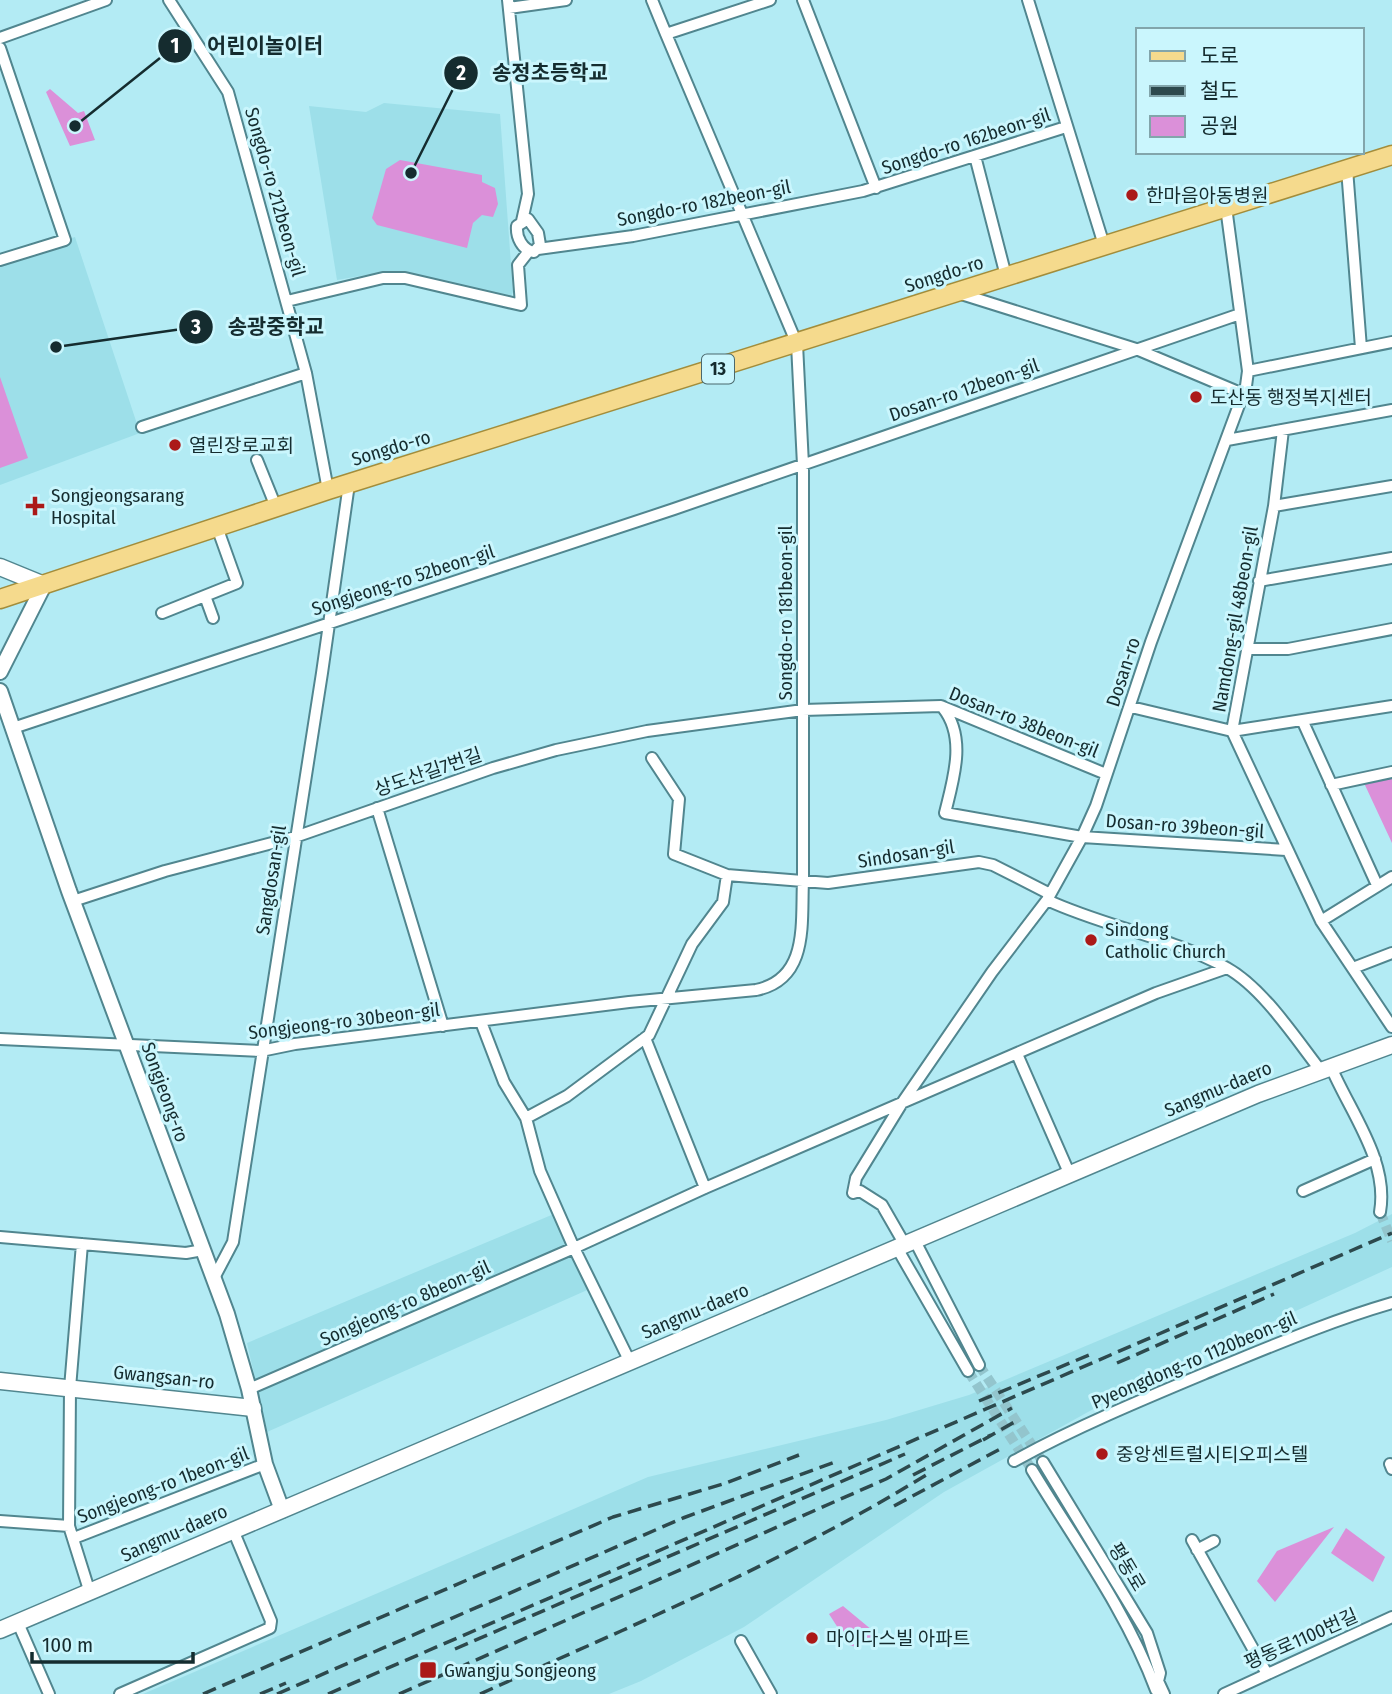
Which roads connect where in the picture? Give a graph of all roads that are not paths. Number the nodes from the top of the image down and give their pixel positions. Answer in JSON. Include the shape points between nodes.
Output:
{"nodes":[{"id":1,"x":106,"y":0,"type":"edge"},
{"id":2,"x":169,"y":0,"type":"edge"},
{"id":3,"x":566,"y":0,"type":"edge"},
{"id":4,"x":652,"y":0,"type":"edge"},
{"id":5,"x":770,"y":0,"type":"edge"},
{"id":6,"x":803,"y":0,"type":"edge"},
{"id":7,"x":1028,"y":0,"type":"edge"},
{"id":8,"x":508,"y":4,"type":"edge"},
{"id":9,"x":666,"y":34,"type":"junction"},
{"id":10,"x":0,"y":37,"type":"edge"},
{"id":11,"x":1,"y":48,"type":"edge"},
{"id":12,"x":1066,"y":127,"type":"junction"},
{"id":13,"x":1392,"y":155,"type":"edge"},
{"id":14,"x":975,"y":156,"type":"junction"},
{"id":15,"x":1347,"y":169,"type":"junction"},
{"id":16,"x":876,"y":188,"type":"junction"},
{"id":17,"x":1226,"y":206,"type":"junction"},
{"id":18,"x":741,"y":215,"type":"junction"},
{"id":19,"x":522,"y":221,"type":"junction"},
{"id":20,"x":1104,"y":245,"type":"junction"},
{"id":21,"x":533,"y":250,"type":"junction"},
{"id":22,"x":0,"y":260,"type":"edge"},
{"id":23,"x":1006,"y":276,"type":"junction"},
{"id":24,"x":955,"y":292,"type":"junction"},
{"id":25,"x":287,"y":301,"type":"junction"},
{"id":26,"x":1240,"y":314,"type":"junction"},
{"id":27,"x":1392,"y":342,"type":"edge"},
{"id":28,"x":797,"y":344,"type":"junction"},
{"id":29,"x":1362,"y":348,"type":"junction"},
{"id":30,"x":1136,"y":349,"type":"junction"},
{"id":31,"x":1248,"y":371,"type":"junction"},
{"id":32,"x":306,"y":373,"type":"junction"},
{"id":33,"x":1243,"y":394,"type":"junction"},
{"id":34,"x":1392,"y":410,"type":"edge"},
{"id":35,"x":142,"y":427,"type":"dead end"},
{"id":36,"x":1283,"y":430,"type":"junction"},
{"id":37,"x":1227,"y":440,"type":"junction"},
{"id":38,"x":257,"y":460,"type":"dead end"},
{"id":39,"x":803,"y":465,"type":"junction"},
{"id":40,"x":349,"y":484,"type":"junction"},
{"id":41,"x":1392,"y":486,"type":"edge"},
{"id":42,"x":328,"y":490,"type":"junction"},
{"id":43,"x":1274,"y":506,"type":"junction"},
{"id":44,"x":276,"y":507,"type":"junction"},
{"id":45,"x":217,"y":527,"type":"junction"},
{"id":46,"x":1392,"y":558,"type":"edge"},
{"id":47,"x":0,"y":567,"type":"edge"},
{"id":48,"x":1259,"y":581,"type":"junction"},
{"id":49,"x":44,"y":585,"type":"junction"},
{"id":50,"x":205,"y":596,"type":"junction"},
{"id":51,"x":0,"y":599,"type":"edge"},
{"id":52,"x":162,"y":613,"type":"dead end"},
{"id":53,"x":213,"y":618,"type":"dead end"},
{"id":54,"x":330,"y":622,"type":"junction"},
{"id":55,"x":1392,"y":629,"type":"edge"},
{"id":56,"x":1248,"y":649,"type":"junction"},
{"id":57,"x":0,"y":672,"type":"edge"},
{"id":58,"x":0,"y":691,"type":"edge"},
{"id":59,"x":941,"y":706,"type":"junction"},
{"id":60,"x":1392,"y":706,"type":"edge"},
{"id":61,"x":1130,"y":707,"type":"junction"},
{"id":62,"x":803,"y":710,"type":"junction"},
{"id":63,"x":1303,"y":722,"type":"junction"},
{"id":64,"x":13,"y":728,"type":"junction"},
{"id":65,"x":1232,"y":731,"type":"junction"},
{"id":66,"x":652,"y":758,"type":"dead end"},
{"id":67,"x":1392,"y":772,"type":"edge"},
{"id":68,"x":1107,"y":774,"type":"junction"},
{"id":69,"x":1331,"y":785,"type":"junction"},
{"id":70,"x":377,"y":808,"type":"junction"},
{"id":71,"x":1082,"y":836,"type":"junction"},
{"id":72,"x":295,"y":837,"type":"junction"},
{"id":73,"x":1286,"y":850,"type":"junction"},
{"id":74,"x":727,"y":875,"type":"junction"},
{"id":75,"x":1392,"y":877,"type":"edge"},
{"id":76,"x":803,"y":881,"type":"junction"},
{"id":77,"x":1377,"y":885,"type":"junction"},
{"id":78,"x":1049,"y":897,"type":"junction"},
{"id":79,"x":73,"y":901,"type":"junction"},
{"id":80,"x":1321,"y":921,"type":"junction"},
{"id":81,"x":1392,"y":953,"type":"edge"},
{"id":82,"x":1227,"y":968,"type":"junction"},
{"id":83,"x":1353,"y":968,"type":"junction"},
{"id":84,"x":788,"y":973,"type":"joint"},
{"id":85,"x":664,"y":999,"type":"junction"},
{"id":86,"x":481,"y":1022,"type":"junction"},
{"id":87,"x":443,"y":1026,"type":"junction"},
{"id":88,"x":1392,"y":1027,"type":"edge"},
{"id":89,"x":0,"y":1038,"type":"edge"},
{"id":90,"x":645,"y":1038,"type":"junction"},
{"id":91,"x":1392,"y":1045,"type":"edge"},
{"id":92,"x":127,"y":1046,"type":"junction"},
{"id":93,"x":261,"y":1051,"type":"junction"},
{"id":94,"x":1017,"y":1054,"type":"junction"},
{"id":95,"x":1326,"y":1069,"type":"junction"},
{"id":96,"x":902,"y":1103,"type":"junction"},
{"id":97,"x":526,"y":1118,"type":"junction"},
{"id":98,"x":1375,"y":1160,"type":"junction"},
{"id":99,"x":1070,"y":1175,"type":"junction"},
{"id":100,"x":705,"y":1188,"type":"junction"},
{"id":101,"x":1303,"y":1191,"type":"dead end"},
{"id":102,"x":1384,"y":1204,"type":"tunnel mouth"},
{"id":103,"x":0,"y":1237,"type":"edge"},
{"id":104,"x":82,"y":1244,"type":"junction"},
{"id":105,"x":906,"y":1245,"type":"junction"},
{"id":106,"x":574,"y":1248,"type":"junction"},
{"id":107,"x":203,"y":1250,"type":"junction"},
{"id":108,"x":214,"y":1278,"type":"junction"},
{"id":109,"x":1392,"y":1303,"type":"edge"},
{"id":110,"x":631,"y":1362,"type":"junction"},
{"id":111,"x":979,"y":1365,"type":"tunnel mouth"},
{"id":112,"x":968,"y":1371,"type":"tunnel mouth"},
{"id":113,"x":0,"y":1381,"type":"edge"},
{"id":114,"x":70,"y":1388,"type":"junction"},
{"id":115,"x":249,"y":1389,"type":"junction"},
{"id":116,"x":253,"y":1408,"type":"junction"},
{"id":117,"x":1014,"y":1461,"type":"dead end"},
{"id":118,"x":1043,"y":1462,"type":"tunnel mouth"},
{"id":119,"x":265,"y":1464,"type":"junction"},
{"id":120,"x":1032,"y":1470,"type":"tunnel mouth"},
{"id":121,"x":282,"y":1510,"type":"junction"},
{"id":122,"x":0,"y":1521,"type":"edge"},
{"id":123,"x":69,"y":1526,"type":"junction"},
{"id":124,"x":233,"y":1530,"type":"junction"},
{"id":125,"x":74,"y":1538,"type":"junction"},
{"id":126,"x":1214,"y":1541,"type":"dead end"},
{"id":127,"x":90,"y":1593,"type":"junction"},
{"id":128,"x":1392,"y":1617,"type":"edge"},
{"id":129,"x":18,"y":1623,"type":"junction"},
{"id":130,"x":0,"y":1630,"type":"edge"},
{"id":131,"x":741,"y":1641,"type":"dead end"},
{"id":132,"x":1266,"y":1672,"type":"junction"},
{"id":133,"x":1160,"y":1673,"type":"junction"},
{"id":134,"x":50,"y":1694,"type":"edge"},
{"id":135,"x":120,"y":1694,"type":"edge"},
{"id":136,"x":771,"y":1694,"type":"edge"},
{"id":137,"x":1158,"y":1694,"type":"edge"},
{"id":138,"x":1164,"y":1694,"type":"edge"},
{"id":139,"x":1172,"y":1694,"type":"edge"},
{"id":140,"x":1224,"y":1694,"type":"edge"}],
"edges":[{"from":1,"to":10,"type":"street"},
{"from":2,"to":25,"type":"street","name":"Songdo-ro 212beon-gil","via":[[229,92]]},
{"from":3,"to":8,"type":"street"},
{"from":4,"to":9,"type":"street"},
{"from":5,"to":9,"type":"street"},
{"from":6,"to":16,"type":"street"},
{"from":7,"to":12,"type":"street"},
{"from":8,"to":19,"type":"street","via":[[528,194]]},
{"from":9,"to":18,"type":"street"},
{"from":11,"to":22,"type":"street","via":[[65,240]]},
{"from":12,"to":14,"type":"street","name":"Songdo-ro 162beon-gil"},
{"from":12,"to":20,"type":"street"},
{"from":13,"to":15,"type":"main road","name":"Songdo-ro","number":"13"},
{"from":14,"to":16,"type":"street","name":"Songdo-ro 162beon-gil"},
{"from":14,"to":23,"type":"street"},
{"from":15,"to":17,"type":"main road","name":"Songdo-ro","number":"13"},
{"from":15,"to":29,"type":"street"},
{"from":16,"to":18,"type":"street","name":"Songdo-ro 182beon-gil"},
{"from":17,"to":20,"type":"main road","name":"Songdo-ro","number":"13"},
{"from":17,"to":26,"type":"street","name":"Dosan-ro"},
{"from":18,"to":21,"type":"street","name":"Songdo-ro 182beon-gil"},
{"from":18,"to":28,"type":"street"},
{"from":19,"to":21,"type":"street","via":[[517,235]]},
{"from":19,"to":21,"type":"street","via":[[527,219],[534,226],[540,239]]},
{"from":20,"to":23,"type":"main road","name":"Songdo-ro","number":"13"},
{"from":21,"to":25,"type":"street","via":[[518,265],[521,305],[405,278],[383,278]]},
{"from":23,"to":24,"type":"main road","name":"Songdo-ro","number":"13"},
{"from":24,"to":28,"type":"main road","name":"Songdo-ro","number":"13"},
{"from":24,"to":30,"type":"street"},
{"from":25,"to":32,"type":"street","name":"Songdo-ro 212beon-gil"},
{"from":26,"to":30,"type":"street","name":"Dosan-ro 12beon-gil"},
{"from":26,"to":31,"type":"street","name":"Dosan-ro"},
{"from":27,"to":29,"type":"street"},
{"from":28,"to":39,"type":"street","name":"Songdo-ro 181beon-gil"},
{"from":28,"to":40,"type":"main road","name":"Songdo-ro","number":"13"},
{"from":29,"to":31,"type":"street"},
{"from":30,"to":33,"type":"street"},
{"from":30,"to":39,"type":"street","name":"Dosan-ro 12beon-gil"},
{"from":31,"to":33,"type":"street","name":"Dosan-ro"},
{"from":32,"to":35,"type":"street"},
{"from":32,"to":42,"type":"street","name":"Songdo-ro 212beon-gil"},
{"from":33,"to":37,"type":"street","name":"Dosan-ro"},
{"from":34,"to":36,"type":"street"},
{"from":36,"to":37,"type":"street"},
{"from":36,"to":43,"type":"street","name":"Namdong-gil 48beon-gil"},
{"from":37,"to":61,"type":"street","name":"Dosan-ro"},
{"from":38,"to":44,"type":"street"},
{"from":39,"to":54,"type":"street","name":"Songjeong-ro 52beon-gil"},
{"from":39,"to":62,"type":"street","name":"Songdo-ro 181beon-gil"},
{"from":40,"to":42,"type":"main road","name":"Songdo-ro","number":"13"},
{"from":40,"to":54,"type":"street","name":"Sangdosan-gil"},
{"from":41,"to":43,"type":"street"},
{"from":42,"to":44,"type":"main road","name":"Songdo-ro","number":"13"},
{"from":43,"to":48,"type":"street","name":"Namdong-gil 48beon-gil"},
{"from":44,"to":45,"type":"main road","name":"Songdo-ro","number":"13"},
{"from":45,"to":49,"type":"main road","name":"Songdo-ro","number":"13"},
{"from":45,"to":50,"type":"street","via":[[237,583]]},
{"from":46,"to":48,"type":"street"},
{"from":47,"to":49,"type":"main road"},
{"from":48,"to":56,"type":"street","name":"Namdong-gil 48beon-gil"},
{"from":49,"to":51,"type":"main road","name":"Songdo-ro","number":"13"},
{"from":49,"to":57,"type":"street"},
{"from":50,"to":52,"type":"street"},
{"from":50,"to":53,"type":"street"},
{"from":54,"to":64,"type":"street","name":"Songjeong-ro 52beon-gil"},
{"from":54,"to":72,"type":"street","name":"Sangdosan-gil"},
{"from":55,"to":56,"type":"street","via":[[1288,649]]},
{"from":56,"to":65,"type":"street","name":"Namdong-gil 48beon-gil"},
{"from":58,"to":64,"type":"street","name":"Songjeong-ro"},
{"from":59,"to":62,"type":"street","name":"Dosan-ro 38beon-gil"},
{"from":59,"to":68,"type":"street","name":"Dosan-ro 38beon-gil"},
{"from":59,"to":71,"type":"street","name":"Dosan-ro 39beon-gil","via":[[953,724],[957,751],[945,813]]},
{"from":60,"to":63,"type":"street"},
{"from":61,"to":65,"type":"street"},
{"from":61,"to":68,"type":"street","name":"Dosan-ro"},
{"from":62,"to":70,"type":"street","name":"상도산길7번길","via":[[578,745]]},
{"from":62,"to":76,"type":"street","name":"Songdo-ro 181beon-gil"},
{"from":63,"to":65,"type":"street"},
{"from":63,"to":69,"type":"street"},
{"from":64,"to":79,"type":"street","name":"Songjeong-ro"},
{"from":65,"to":73,"type":"street","name":"Namdong-gil 48beon-gil"},
{"from":66,"to":74,"type":"street","via":[[679,799],[674,854]]},
{"from":67,"to":69,"type":"street"},
{"from":68,"to":71,"type":"street","name":"Dosan-ro"},
{"from":69,"to":77,"type":"street"},
{"from":70,"to":72,"type":"street","name":"상도산길7번길"},
{"from":70,"to":87,"type":"street"},
{"from":71,"to":73,"type":"street","name":"Dosan-ro 39beon-gil"},
{"from":71,"to":78,"type":"street","name":"Dosan-ro"},
{"from":72,"to":79,"type":"street","name":"상도산길7번길"},
{"from":72,"to":93,"type":"street","name":"Sangdosan-gil"},
{"from":73,"to":80,"type":"street","name":"Namdong-gil 48beon-gil"},
{"from":74,"to":76,"type":"street"},
{"from":74,"to":85,"type":"street","via":[[723,902],[703,926]]},
{"from":75,"to":77,"type":"street"},
{"from":76,"to":78,"type":"street","name":"Sindosan-gil","via":[[849,882],[979,862],[993,865]]},
{"from":76,"to":84,"type":"street","name":"Songdo-ro 181beon-gil","via":[[801,940]]},
{"from":77,"to":80,"type":"street"},
{"from":78,"to":82,"type":"street","name":"Sindosan-gil"},
{"from":78,"to":96,"type":"street","name":"Dosan-ro"},
{"from":79,"to":92,"type":"street","name":"Songjeong-ro"},
{"from":80,"to":83,"type":"street","name":"Namdong-gil 48beon-gil"},
{"from":81,"to":83,"type":"street"},
{"from":82,"to":94,"type":"street","via":[[1156,993]]},
{"from":82,"to":95,"type":"street","name":"Sindosan-gil"},
{"from":83,"to":88,"type":"street"},
{"from":84,"to":85,"type":"street","name":"Songjeong-ro 30beon-gil","via":[[768,988]]},
{"from":85,"to":86,"type":"street","name":"Songjeong-ro 30beon-gil"},
{"from":85,"to":90,"type":"street","via":[[657,1022]]},
{"from":86,"to":87,"type":"street","name":"Songjeong-ro 30beon-gil"},
{"from":86,"to":97,"type":"street","via":[[504,1082]]},
{"from":87,"to":93,"type":"street","name":"Songjeong-ro 30beon-gil"},
{"from":89,"to":92,"type":"street","name":"Songjeong-ro 30beon-gil"},
{"from":90,"to":97,"type":"street","via":[[567,1096]]},
{"from":90,"to":100,"type":"street"},
{"from":91,"to":95,"type":"main road","name":"Sangmu-daero"},
{"from":92,"to":93,"type":"street","name":"Songjeong-ro 30beon-gil"},
{"from":92,"to":107,"type":"street","name":"Songjeong-ro"},
{"from":93,"to":108,"type":"street","name":"Sangdosan-gil","via":[[233,1242]]},
{"from":94,"to":96,"type":"street"},
{"from":94,"to":99,"type":"street"},
{"from":95,"to":98,"type":"street","name":"Sindosan-gil"},
{"from":95,"to":99,"type":"main road","name":"Sangmu-daero"},
{"from":96,"to":100,"type":"street","name":"Songjeong-ro 8beon-gil"},
{"from":96,"to":105,"type":"street","name":"Dosan-ro","via":[[856,1178],[853,1193],[860,1191],[882,1205]]},
{"from":97,"to":106,"type":"street","via":[[540,1171]]},
{"from":98,"to":101,"type":"street"},
{"from":98,"to":102,"type":"street","name":"Sindosan-gil"},
{"from":99,"to":105,"type":"main road","name":"Sangmu-daero"},
{"from":100,"to":106,"type":"street","name":"Songjeong-ro 8beon-gil"},
{"from":103,"to":104,"type":"street"},
{"from":104,"to":107,"type":"street","via":[[186,1253]]},
{"from":104,"to":114,"type":"street"},
{"from":105,"to":110,"type":"main road","name":"Sangmu-daero"},
{"from":105,"to":111,"type":"street"},
{"from":105,"to":112,"type":"street"},
{"from":106,"to":110,"type":"street"},
{"from":106,"to":115,"type":"street","name":"Songjeong-ro 8beon-gil"},
{"from":107,"to":108,"type":"street","name":"Songjeong-ro"},
{"from":108,"to":115,"type":"street","name":"Songjeong-ro"},
{"from":109,"to":117,"type":"street","name":"Pyeongdong-ro 1120beon-gil","via":[[1335,1320],[1164,1390]]},
{"from":110,"to":121,"type":"main road","name":"Sangmu-daero"},
{"from":113,"to":114,"type":"main road","name":"Gwangsan-ro"},
{"from":114,"to":116,"type":"main road","name":"Gwangsan-ro"},
{"from":114,"to":123,"type":"street"},
{"from":115,"to":116,"type":"street","name":"Songjeong-ro"},
{"from":116,"to":119,"type":"street","name":"Songjeong-ro"},
{"from":118,"to":133,"type":"street","name":"평동로","via":[[1147,1633]]},
{"from":119,"to":121,"type":"street","name":"Songjeong-ro"},
{"from":119,"to":125,"type":"street","name":"Songjeong-ro 1beon-gil"},
{"from":120,"to":137,"type":"street","name":"평동로","via":[[1145,1661]]},
{"from":121,"to":124,"type":"main road","name":"Sangmu-daero"},
{"from":122,"to":123,"type":"street","name":"Songjeong-ro 1beon-gil"},
{"from":123,"to":125,"type":"street"},
{"from":124,"to":127,"type":"main road","name":"Sangmu-daero"},
{"from":124,"to":135,"type":"street","via":[[270,1628]]},
{"from":125,"to":127,"type":"street"},
{"from":126,"to":132,"type":"street","via":[[1195,1545]]},
{"from":127,"to":129,"type":"main road","name":"Sangmu-daero"},
{"from":128,"to":132,"type":"street","name":"평동로1100번길"},
{"from":129,"to":130,"type":"main road","name":"Sangmu-daero"},
{"from":129,"to":134,"type":"street"},
{"from":131,"to":136,"type":"street"},
{"from":132,"to":140,"type":"street","name":"평동로1100번길"},
{"from":133,"to":138,"type":"street","name":"평동로"},
{"from":133,"to":139,"type":"street"}]}
